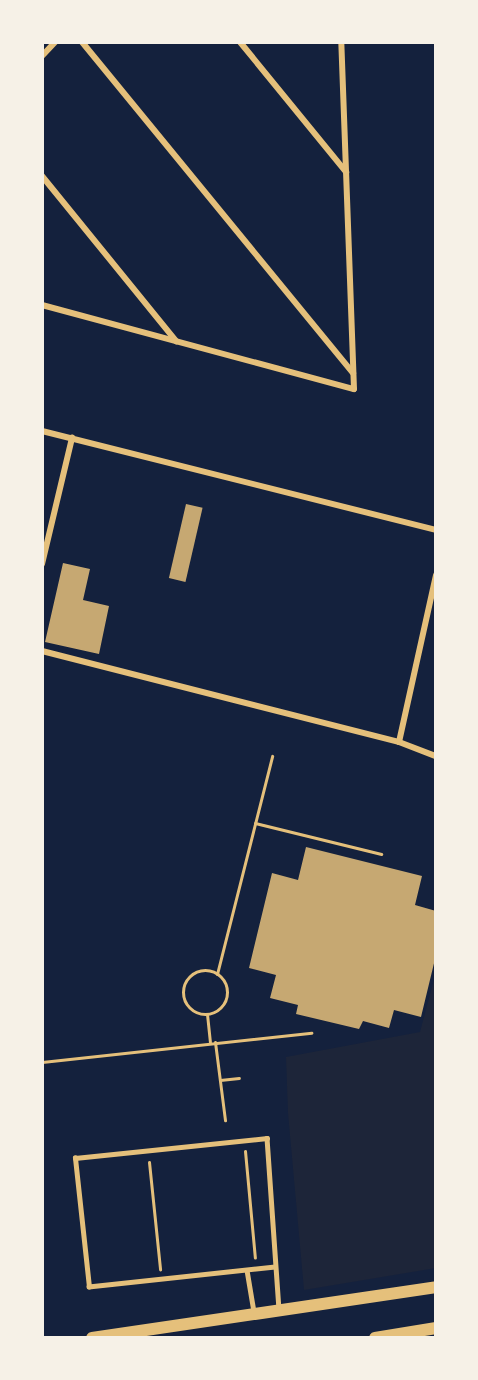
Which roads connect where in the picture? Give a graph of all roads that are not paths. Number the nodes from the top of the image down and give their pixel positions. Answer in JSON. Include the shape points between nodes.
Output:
{"nodes":[{"id":1,"x":55,"y":42,"type":"edge"},
{"id":2,"x":82,"y":42,"type":"edge"},
{"id":3,"x":240,"y":42,"type":"edge"},
{"id":4,"x":341,"y":42,"type":"edge"},
{"id":5,"x":42,"y":56,"type":"edge"},
{"id":6,"x":346,"y":172,"type":"junction"},
{"id":7,"x":42,"y":176,"type":"edge"},
{"id":8,"x":42,"y":305,"type":"edge"},
{"id":9,"x":176,"y":341,"type":"junction"},
{"id":10,"x":353,"y":373,"type":"junction"},
{"id":11,"x":42,"y":431,"type":"edge"},
{"id":12,"x":72,"y":438,"type":"junction"},
{"id":13,"x":436,"y":530,"type":"edge"},
{"id":14,"x":42,"y":564,"type":"edge"},
{"id":15,"x":436,"y":575,"type":"edge"},
{"id":16,"x":42,"y":651,"type":"edge"},
{"id":17,"x":399,"y":742,"type":"junction"},
{"id":18,"x":436,"y":756,"type":"edge"},
{"id":19,"x":275,"y":1267,"type":"junction"},
{"id":20,"x":247,"y":1270,"type":"junction"},
{"id":21,"x":436,"y":1287,"type":"edge"},
{"id":22,"x":279,"y":1309,"type":"junction"},
{"id":23,"x":255,"y":1312,"type":"junction"},
{"id":24,"x":436,"y":1328,"type":"edge"},
{"id":25,"x":92,"y":1338,"type":"edge"},
{"id":26,"x":375,"y":1338,"type":"edge"}],
"edges":[{"from":1,"to":5,"type":"street"},
{"from":2,"to":10,"type":"street"},
{"from":3,"to":6,"type":"street"},
{"from":4,"to":6,"type":"street"},
{"from":6,"to":10,"type":"street"},
{"from":7,"to":9,"type":"street"},
{"from":8,"to":9,"type":"street"},
{"from":9,"to":10,"type":"street","via":[[354,389]]},
{"from":11,"to":12,"type":"street"},
{"from":12,"to":13,"type":"street"},
{"from":12,"to":14,"type":"street"},
{"from":15,"to":17,"type":"street"},
{"from":16,"to":17,"type":"street"},
{"from":17,"to":18,"type":"street"},
{"from":19,"to":20,"type":"lane"},
{"from":19,"to":20,"type":"lane","via":[[267,1138],[75,1158],[89,1287]]},
{"from":19,"to":22,"type":"lane"},
{"from":20,"to":23,"type":"lane"},
{"from":21,"to":22,"type":"main road"},
{"from":22,"to":23,"type":"main road"},
{"from":23,"to":25,"type":"main road"},
{"from":24,"to":26,"type":"main road"}]}
